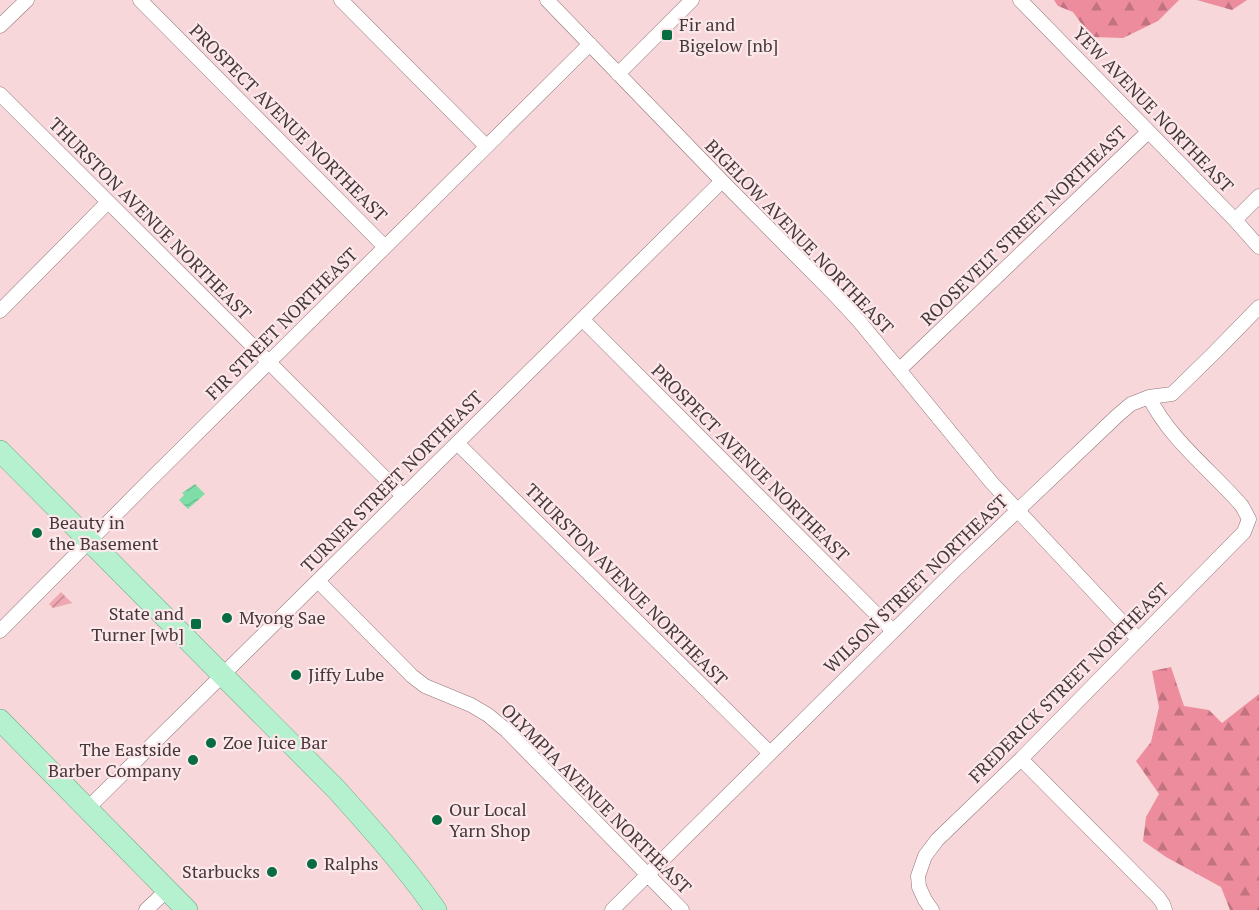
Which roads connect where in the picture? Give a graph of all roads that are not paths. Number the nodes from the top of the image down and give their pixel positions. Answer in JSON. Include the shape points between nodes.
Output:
{"nodes":[{"id":1,"x":27,"y":0,"type":"edge"},
{"id":2,"x":140,"y":0,"type":"edge"},
{"id":3,"x":341,"y":0,"type":"edge"},
{"id":4,"x":547,"y":0,"type":"edge"},
{"id":5,"x":692,"y":0,"type":"edge"},
{"id":6,"x":1020,"y":0,"type":"edge"},
{"id":7,"x":0,"y":26,"type":"edge"},
{"id":8,"x":590,"y":44,"type":"junction"},
{"id":9,"x":618,"y":74,"type":"junction"},
{"id":10,"x":0,"y":94,"type":"edge"},
{"id":11,"x":1148,"y":132,"type":"junction"},
{"id":12,"x":486,"y":146,"type":"junction"},
{"id":13,"x":722,"y":181,"type":"junction"},
{"id":14,"x":1259,"y":196,"type":"edge"},
{"id":15,"x":108,"y":202,"type":"junction"},
{"id":16,"x":1234,"y":220,"type":"junction"},
{"id":17,"x":385,"y":247,"type":"junction"},
{"id":18,"x":1259,"y":247,"type":"edge"},
{"id":19,"x":1259,"y":307,"type":"edge"},
{"id":20,"x":0,"y":311,"type":"edge"},
{"id":21,"x":582,"y":319,"type":"junction"},
{"id":22,"x":268,"y":362,"type":"junction"},
{"id":23,"x":899,"y":370,"type":"junction"},
{"id":24,"x":1149,"y":397,"type":"junction"},
{"id":25,"x":457,"y":443,"type":"junction"},
{"id":26,"x":0,"y":451,"type":"edge"},
{"id":27,"x":403,"y":496,"type":"junction"},
{"id":28,"x":1017,"y":511,"type":"junction"},
{"id":29,"x":89,"y":541,"type":"junction"},
{"id":30,"x":318,"y":580,"type":"junction"},
{"id":31,"x":0,"y":631,"type":"edge"},
{"id":32,"x":893,"y":631,"type":"junction"},
{"id":33,"x":1138,"y":639,"type":"junction"},
{"id":34,"x":223,"y":675,"type":"junction"},
{"id":35,"x":0,"y":720,"type":"edge"},
{"id":36,"x":770,"y":753,"type":"junction"},
{"id":37,"x":1021,"y":759,"type":"junction"},
{"id":38,"x":88,"y":808,"type":"junction"},
{"id":39,"x":648,"y":875,"type":"junction"},
{"id":40,"x":167,"y":890,"type":"junction"},
{"id":41,"x":432,"y":905,"type":"edge"},
{"id":42,"x":146,"y":910,"type":"edge"},
{"id":43,"x":187,"y":910,"type":"edge"},
{"id":44,"x":612,"y":910,"type":"edge"},
{"id":45,"x":682,"y":910,"type":"edge"},
{"id":46,"x":932,"y":910,"type":"edge"},
{"id":47,"x":1165,"y":910,"type":"edge"}],
"edges":[{"from":1,"to":7,"type":"street"},
{"from":2,"to":17,"type":"street","name":"PROSPECT AVENUE NORTHEAST"},
{"from":3,"to":12,"type":"street"},
{"from":4,"to":8,"type":"street","name":"BIGELOW AVENUE NORTHEAST"},
{"from":5,"to":9,"type":"street"},
{"from":6,"to":11,"type":"street","name":"YEW AVENUE NORTHEAST"},
{"from":8,"to":9,"type":"street","name":"BIGELOW AVENUE NORTHEAST"},
{"from":8,"to":12,"type":"street","name":"FIR STREET NORTHEAST"},
{"from":9,"to":13,"type":"street","name":"BIGELOW AVENUE NORTHEAST"},
{"from":10,"to":15,"type":"street","name":"THURSTON AVENUE NORTHEAST"},
{"from":11,"to":16,"type":"street","name":"YEW AVENUE NORTHEAST"},
{"from":11,"to":23,"type":"street","name":"ROOSEVELT STREET NORTHEAST"},
{"from":12,"to":17,"type":"street","name":"FIR STREET NORTHEAST"},
{"from":13,"to":21,"type":"street","name":"TURNER STREET NORTHEAST"},
{"from":13,"to":23,"type":"street","name":"BIGELOW AVENUE NORTHEAST","via":[[833,293]]},
{"from":14,"to":16,"type":"street"},
{"from":15,"to":20,"type":"street"},
{"from":15,"to":22,"type":"street","name":"THURSTON AVENUE NORTHEAST"},
{"from":16,"to":18,"type":"street"},
{"from":17,"to":22,"type":"street","name":"FIR STREET NORTHEAST"},
{"from":19,"to":24,"type":"street","name":"WILSON STREET NORTHEAST","via":[[1172,394]]},
{"from":21,"to":25,"type":"street","name":"TURNER STREET NORTHEAST"},
{"from":21,"to":32,"type":"street","name":"PROSPECT AVENUE NORTHEAST"},
{"from":22,"to":27,"type":"street","name":"THURSTON AVENUE NORTHEAST"},
{"from":22,"to":29,"type":"street","name":"FIR STREET NORTHEAST"},
{"from":23,"to":28,"type":"street","name":"BIGELOW AVENUE NORTHEAST"},
{"from":24,"to":28,"type":"street","name":"WILSON STREET NORTHEAST","via":[[1118,415]]},
{"from":24,"to":33,"type":"street","name":"FREDERICK STREET NORTHEAST","via":[[1170,430],[1227,489],[1249,519],[1244,532]]},
{"from":25,"to":27,"type":"street","name":"TURNER STREET NORTHEAST"},
{"from":25,"to":36,"type":"street","name":"THURSTON AVENUE NORTHEAST"},
{"from":26,"to":29,"type":"main road"},
{"from":27,"to":30,"type":"street","name":"TURNER STREET NORTHEAST"},
{"from":28,"to":32,"type":"street","name":"WILSON STREET NORTHEAST"},
{"from":28,"to":33,"type":"street","name":"BIGELOW AVENUE NORTHEAST"},
{"from":29,"to":31,"type":"street","name":"FIR STREET NORTHEAST"},
{"from":29,"to":34,"type":"main road"},
{"from":30,"to":34,"type":"street","name":"TURNER STREET NORTHEAST"},
{"from":30,"to":39,"type":"street","name":"OLYMPIA AVENUE NORTHEAST","via":[[412,676],[425,686],[471,705],[507,731]]},
{"from":32,"to":36,"type":"street","name":"WILSON STREET NORTHEAST"},
{"from":33,"to":37,"type":"street","name":"FREDERICK STREET NORTHEAST"},
{"from":34,"to":38,"type":"street","name":"TURNER STREET NORTHEAST"},
{"from":34,"to":41,"type":"main road","via":[[363,818]]},
{"from":35,"to":38,"type":"main road"},
{"from":36,"to":39,"type":"street","name":"WILSON STREET NORTHEAST"},
{"from":37,"to":46,"type":"street","name":"FREDERICK STREET NORTHEAST","via":[[925,856],[918,876],[919,887]]},
{"from":37,"to":47,"type":"street","via":[[1158,897]]},
{"from":38,"to":40,"type":"main road"},
{"from":39,"to":44,"type":"street","name":"WILSON STREET NORTHEAST"},
{"from":39,"to":45,"type":"street","name":"OLYMPIA AVENUE NORTHEAST"},
{"from":40,"to":42,"type":"street"},
{"from":40,"to":43,"type":"main road"}]}
